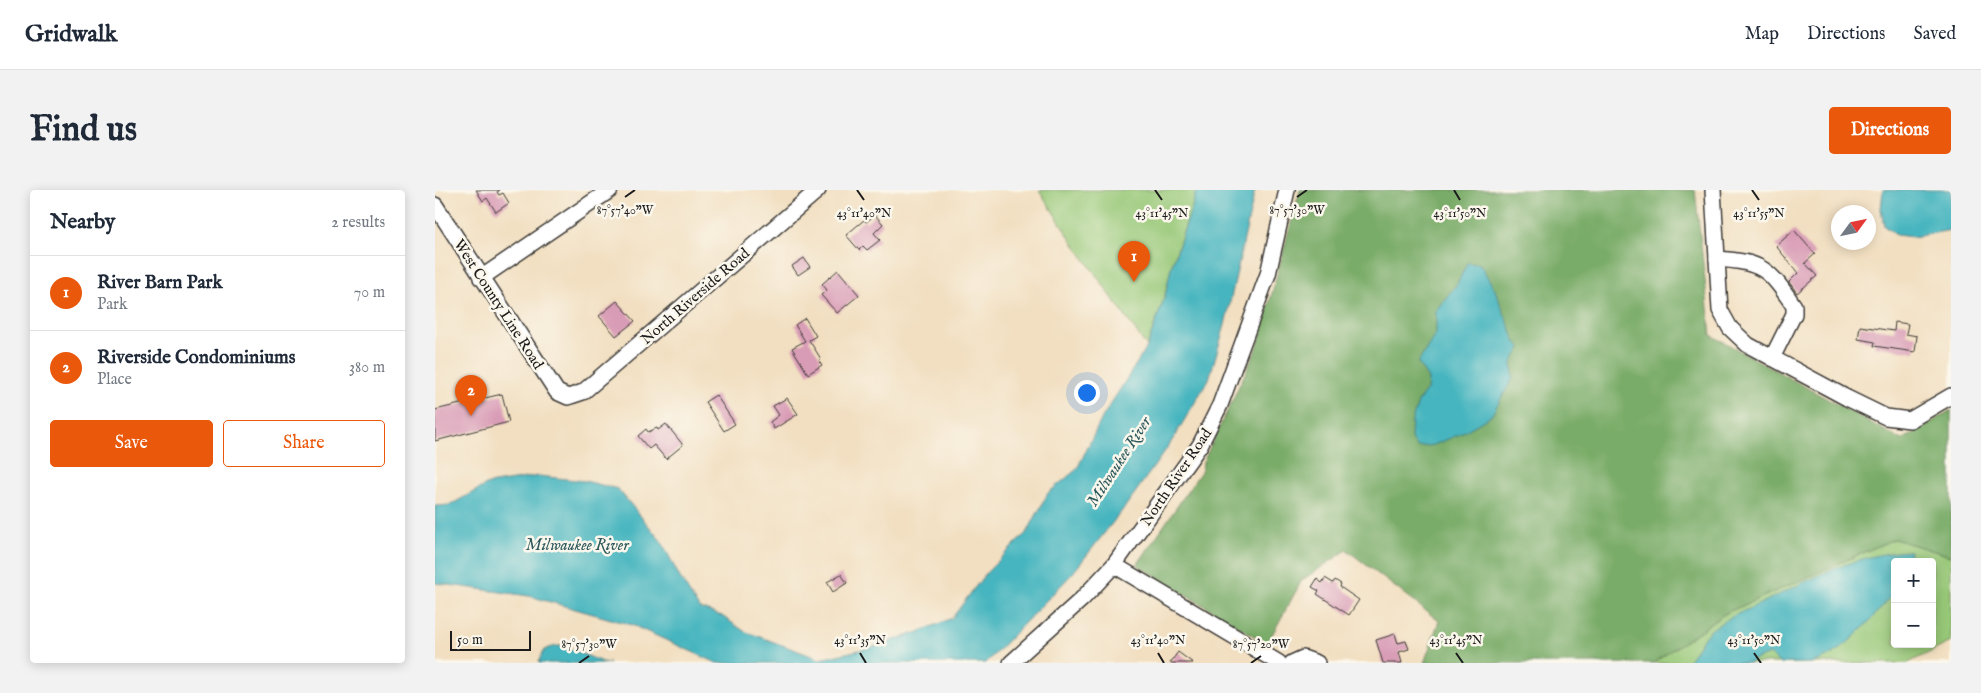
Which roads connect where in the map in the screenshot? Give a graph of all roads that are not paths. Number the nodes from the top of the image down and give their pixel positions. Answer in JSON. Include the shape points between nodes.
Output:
{"nodes":[{"id":1,"x":610,"y":190,"type":"edge"},
{"id":2,"x":818,"y":190,"type":"edge"},
{"id":3,"x":1287,"y":190,"type":"edge"},
{"id":4,"x":1713,"y":190,"type":"edge"},
{"id":5,"x":435,"y":205,"type":"edge"},
{"id":6,"x":1717,"y":259,"type":"junction"},
{"id":7,"x":481,"y":278,"type":"junction"},
{"id":8,"x":1772,"y":358,"type":"junction"},
{"id":9,"x":1951,"y":396,"type":"edge"},
{"id":10,"x":568,"y":397,"type":"joint"},
{"id":11,"x":1114,"y":565,"type":"junction"},
{"id":12,"x":1011,"y":663,"type":"edge"},
{"id":13,"x":1279,"y":663,"type":"edge"},
{"id":14,"x":1292,"y":663,"type":"edge"},
{"id":15,"x":1317,"y":663,"type":"edge"}],
"edges":[{"from":1,"to":7,"type":"street"},
{"from":2,"to":10,"type":"street","name":"North Riverside Road","via":[[583,392]]},
{"from":3,"to":11,"type":"street","name":"North River Road","via":[[1268,274],[1220,405],[1200,445]]},
{"from":4,"to":6,"type":"street"},
{"from":5,"to":7,"type":"street","name":"West County Line Road"},
{"from":6,"to":8,"type":"street","via":[[1720,310],[1730,328],[1748,346]]},
{"from":6,"to":8,"type":"street","via":[[1737,260],[1765,269],[1794,306],[1794,314]]},
{"from":7,"to":10,"type":"street","name":"West County Line Road","via":[[557,392]]},
{"from":8,"to":9,"type":"street","via":[[1886,417],[1910,420]]},
{"from":11,"to":12,"type":"street","name":"North River Road","via":[[1082,599]]},
{"from":11,"to":13,"type":"street"},
{"from":14,"to":15,"type":"street","via":[[1303,658]]}]}
